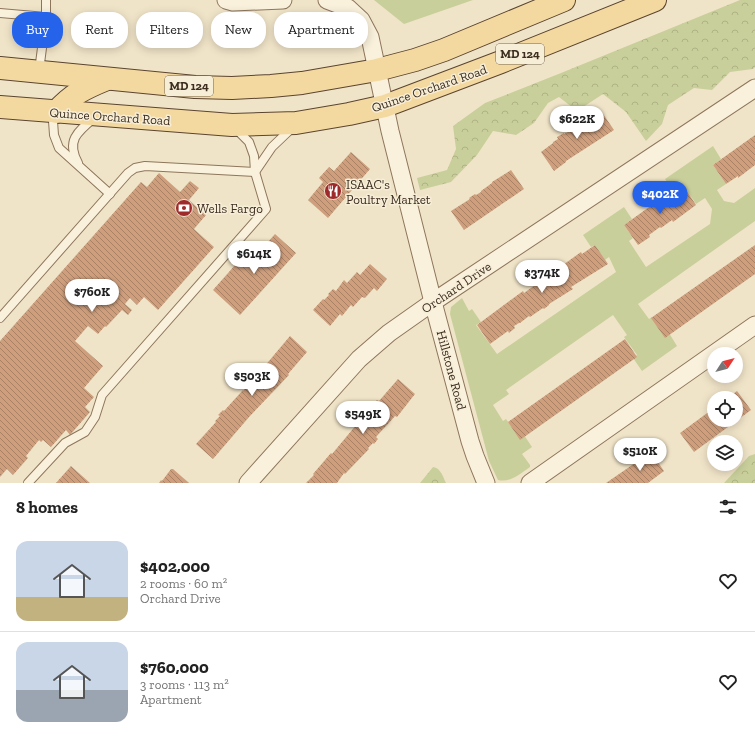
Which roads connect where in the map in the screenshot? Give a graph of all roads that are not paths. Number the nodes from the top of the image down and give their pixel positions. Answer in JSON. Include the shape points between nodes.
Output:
{"nodes":[{"id":1,"x":46,"y":0,"type":"edge"},
{"id":2,"x":226,"y":0,"type":"edge"},
{"id":3,"x":283,"y":0,"type":"edge"},
{"id":4,"x":328,"y":0,"type":"edge"},
{"id":5,"x":564,"y":0,"type":"edge"},
{"id":6,"x":655,"y":0,"type":"edge"},
{"id":7,"x":46,"y":12,"type":"edge"},
{"id":8,"x":0,"y":13,"type":"edge"},
{"id":9,"x":12,"y":14,"type":"edge"},
{"id":10,"x":42,"y":48,"type":"edge"},
{"id":11,"x":0,"y":68,"type":"edge"},
{"id":12,"x":377,"y":70,"type":"junction"},
{"id":13,"x":39,"y":71,"type":"junction"},
{"id":14,"x":107,"y":79,"type":"junction"},
{"id":15,"x":755,"y":88,"type":"edge"},
{"id":16,"x":385,"y":106,"type":"junction"},
{"id":17,"x":0,"y":107,"type":"edge"},
{"id":18,"x":56,"y":112,"type":"junction"},
{"id":19,"x":97,"y":116,"type":"junction"},
{"id":20,"x":296,"y":123,"type":"junction"},
{"id":21,"x":232,"y":125,"type":"junction"},
{"id":22,"x":79,"y":165,"type":"junction"},
{"id":23,"x":255,"y":172,"type":"junction"},
{"id":24,"x":110,"y":194,"type":"junction"},
{"id":25,"x":433,"y":302,"type":"junction"},
{"id":26,"x":0,"y":318,"type":"edge"},
{"id":27,"x":755,"y":325,"type":"edge"},
{"id":28,"x":28,"y":483,"type":"edge"},
{"id":29,"x":248,"y":483,"type":"edge"},
{"id":30,"x":486,"y":483,"type":"edge"},
{"id":31,"x":530,"y":483,"type":"edge"}],
"edges":[{"from":1,"to":7,"type":"lane"},
{"from":2,"to":3,"type":"street"},
{"from":4,"to":12,"type":"street","name":"Hillstone Road","via":[[348,8],[361,20],[370,37]]},
{"from":5,"to":12,"type":"main road","number":"MD 124","via":[[444,50]]},
{"from":6,"to":16,"type":"main road","name":"Quince Orchard Road","number":"MD 124"},
{"from":8,"to":9,"type":"lane"},
{"from":10,"to":13,"type":"lane"},
{"from":11,"to":13,"type":"main road","number":"MD 124"},
{"from":12,"to":14,"type":"main road","number":"MD 124","via":[[302,83],[232,88]]},
{"from":12,"to":16,"type":"street","name":"Hillstone Road"},
{"from":13,"to":14,"type":"main road","number":"MD 124"},
{"from":14,"to":18,"type":"main road","via":[[68,99]]},
{"from":15,"to":25,"type":"street","name":"Orchard Drive"},
{"from":16,"to":20,"type":"main road","name":"Quince Orchard Road","number":"MD 124"},
{"from":16,"to":25,"type":"street","name":"Hillstone Road"},
{"from":17,"to":18,"type":"main road","name":"Quince Orchard Road","number":"MD 124"},
{"from":18,"to":19,"type":"main road","name":"Quince Orchard Road","number":"MD 124"},
{"from":18,"to":22,"type":"lane","via":[[53,121],[54,135],[59,148]]},
{"from":19,"to":21,"type":"main road","name":"Quince Orchard Road","number":"MD 124"},
{"from":19,"to":22,"type":"lane","via":[[80,130],[72,142],[73,155]]},
{"from":20,"to":21,"type":"main road","name":"Quince Orchard Road","number":"MD 124"},
{"from":20,"to":23,"type":"lane","via":[[272,147]]},
{"from":21,"to":23,"type":"lane","via":[[249,142],[254,156]]},
{"from":22,"to":24,"type":"lane"},
{"from":23,"to":24,"type":"lane","via":[[145,166],[128,173]]},
{"from":23,"to":28,"type":"lane","via":[[266,209],[102,395],[95,417],[85,432],[65,443]]},
{"from":24,"to":26,"type":"lane"},
{"from":25,"to":29,"type":"street","name":"Orchard Drive","via":[[389,332],[359,359]]},
{"from":25,"to":30,"type":"street","name":"Hillstone Road","via":[[470,441]]},
{"from":27,"to":31,"type":"street"}]}
